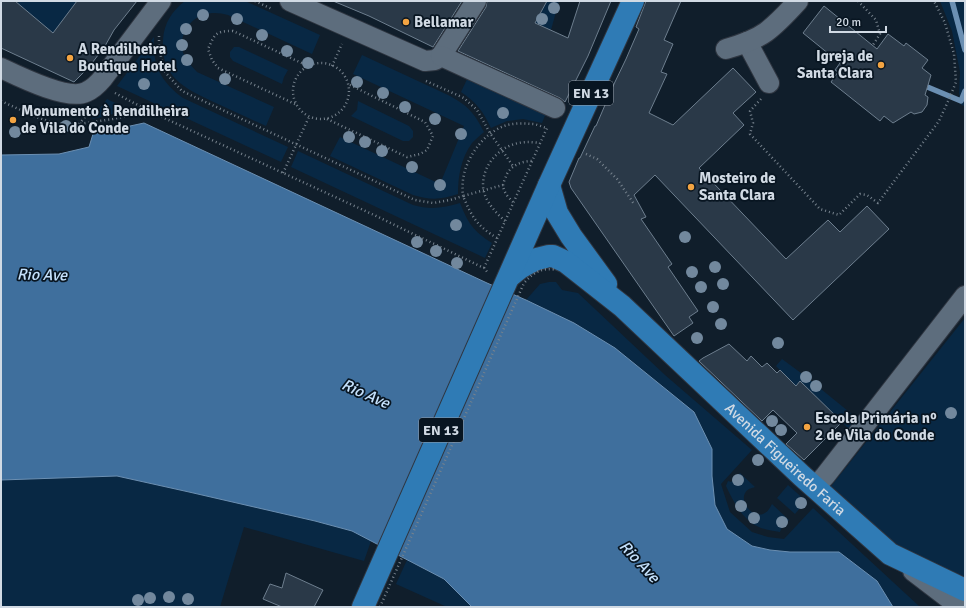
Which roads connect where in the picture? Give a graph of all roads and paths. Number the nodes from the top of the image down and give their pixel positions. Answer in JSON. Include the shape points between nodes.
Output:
{"nodes":[{"id":1,"x":161,"y":1,"type":"edge"},
{"id":2,"x":290,"y":1,"type":"edge"},
{"id":3,"x":476,"y":1,"type":"edge"},
{"id":4,"x":633,"y":1,"type":"edge"},
{"id":5,"x":798,"y":1,"type":"edge"},
{"id":6,"x":858,"y":1,"type":"edge"},
{"id":7,"x":934,"y":1,"type":"edge"},
{"id":8,"x":160,"y":29,"type":"dead end"},
{"id":9,"x":343,"y":42,"type":"dead end"},
{"id":10,"x":747,"y":42,"type":"junction"},
{"id":11,"x":873,"y":45,"type":"dead end"},
{"id":12,"x":726,"y":49,"type":"dead end"},
{"id":13,"x":442,"y":56,"type":"junction"},
{"id":14,"x":308,"y":66,"type":"junction"},
{"id":15,"x":332,"y":66,"type":"junction"},
{"id":16,"x":1,"y":68,"type":"edge"},
{"id":17,"x":770,"y":83,"type":"joint"},
{"id":18,"x":348,"y":84,"type":"junction"},
{"id":19,"x":97,"y":85,"type":"junction"},
{"id":20,"x":1,"y":101,"type":"edge"},
{"id":21,"x":295,"y":104,"type":"junction"},
{"id":22,"x":555,"y":108,"type":"dead end"},
{"id":23,"x":149,"y":111,"type":"junction"},
{"id":24,"x":309,"y":117,"type":"junction"},
{"id":25,"x":327,"y":119,"type":"junction"},
{"id":26,"x":490,"y":133,"type":"junction"},
{"id":27,"x":540,"y":143,"type":"junction"},
{"id":28,"x":296,"y":144,"type":"junction"},
{"id":29,"x":567,"y":147,"type":"junction"},
{"id":30,"x":502,"y":150,"type":"junction"},
{"id":31,"x":532,"y":161,"type":"junction"},
{"id":32,"x":513,"y":166,"type":"junction"},
{"id":33,"x":283,"y":173,"type":"junction"},
{"id":34,"x":503,"y":185,"type":"junction"},
{"id":35,"x":549,"y":185,"type":"junction"},
{"id":36,"x":484,"y":190,"type":"junction"},
{"id":37,"x":463,"y":196,"type":"junction"},
{"id":38,"x":514,"y":202,"type":"junction"},
{"id":39,"x":634,"y":204,"type":"dead end"},
{"id":40,"x":505,"y":221,"type":"junction"},
{"id":41,"x":530,"y":228,"type":"junction"},
{"id":42,"x":571,"y":236,"type":"junction"},
{"id":43,"x":497,"y":238,"type":"junction"},
{"id":44,"x":555,"y":263,"type":"junction"},
{"id":45,"x":484,"y":268,"type":"junction"},
{"id":46,"x":501,"y":278,"type":"junction"},
{"id":47,"x":965,"y":296,"type":"edge"},
{"id":48,"x":622,"y":306,"type":"junction"},
{"id":49,"x":815,"y":487,"type":"junction"},
{"id":50,"x":892,"y":555,"type":"junction"},
{"id":51,"x":965,"y":590,"type":"edge"},
{"id":52,"x":363,"y":607,"type":"edge"},
{"id":53,"x":380,"y":607,"type":"edge"},
{"id":54,"x":960,"y":607,"type":"edge"}],
"edges":[{"from":1,"to":19,"type":"street"},
{"from":2,"to":13,"type":"street","via":[[425,61]]},
{"from":3,"to":13,"type":"street"},
{"from":4,"to":29,"type":"main road","number":"EN 13"},
{"from":5,"to":10,"type":"street","via":[[766,32]]},
{"from":6,"to":11,"type":"path","via":[[876,20],[880,34]]},
{"from":7,"to":17,"type":"path","via":[[945,23],[954,54],[956,82],[939,121],[878,203],[867,195],[860,194],[839,216],[820,209],[750,134],[753,123],[750,111],[768,91]]},
{"from":8,"to":28,"type":"path","via":[[159,49],[165,72],[182,90]]},
{"from":9,"to":15,"type":"path"},
{"from":10,"to":12,"type":"street"},
{"from":10,"to":17,"type":"street"},
{"from":13,"to":22,"type":"street"},
{"from":14,"to":15,"type":"path","via":[[320,63]]},
{"from":14,"to":21,"type":"path","via":[[297,76],[293,85]]},
{"from":14,"to":21,"type":"path","via":[[233,31],[222,31],[214,36],[208,49],[218,68]]},
{"from":15,"to":18,"type":"path","via":[[338,69]]},
{"from":16,"to":19,"type":"street","via":[[41,86],[66,93],[85,93]]},
{"from":18,"to":25,"type":"path","via":[[349,93],[345,105],[336,115]]},
{"from":18,"to":25,"type":"path","via":[[425,122],[433,136],[427,150],[407,157]]},
{"from":19,"to":23,"type":"path"},
{"from":20,"to":23,"type":"path","via":[[54,123],[79,124]]},
{"from":21,"to":24,"type":"path"},
{"from":23,"to":33,"type":"path"},
{"from":24,"to":25,"type":"path"},
{"from":24,"to":28,"type":"path"},
{"from":26,"to":27,"type":"path","via":[[503,126],[533,124],[547,128]]},
{"from":26,"to":30,"type":"path"},
{"from":26,"to":37,"type":"path","via":[[478,144],[469,158],[464,172]]},
{"from":27,"to":30,"type":"path","via":[[519,143]]},
{"from":27,"to":31,"type":"path"},
{"from":28,"to":33,"type":"path"},
{"from":28,"to":37,"type":"path","via":[[415,200],[433,203]]},
{"from":29,"to":35,"type":"main road","number":"EN 13"},
{"from":29,"to":39,"type":"path","via":[[598,159],[617,179]]},
{"from":30,"to":32,"type":"path"},
{"from":30,"to":36,"type":"path","via":[[495,155],[484,174]]},
{"from":31,"to":32,"type":"path"},
{"from":31,"to":38,"type":"path"},
{"from":32,"to":34,"type":"path","via":[[506,175]]},
{"from":33,"to":45,"type":"path"},
{"from":34,"to":36,"type":"path"},
{"from":34,"to":38,"type":"path","via":[[508,197]]},
{"from":35,"to":41,"type":"main road","number":"EN 13"},
{"from":35,"to":42,"type":"main road","name":"Avenida Figueiredo Faria","via":[[557,213]]},
{"from":36,"to":37,"type":"path"},
{"from":36,"to":40,"type":"path","via":[[488,202]]},
{"from":37,"to":43,"type":"path","via":[[479,225]]},
{"from":38,"to":40,"type":"path"},
{"from":40,"to":43,"type":"path"},
{"from":41,"to":42,"type":"main road","via":[[543,227]]},
{"from":41,"to":44,"type":"main road","name":"Avenida Figueiredo Faria"},
{"from":41,"to":46,"type":"main road","number":"EN 13"},
{"from":42,"to":48,"type":"main road","name":"Avenida Figueiredo Faria"},
{"from":43,"to":45,"type":"path"},
{"from":44,"to":46,"type":"main road","via":[[538,259]]},
{"from":44,"to":48,"type":"main road","name":"Avenida Figueiredo Faria","via":[[566,262]]},
{"from":44,"to":53,"type":"path","bridge":true,"via":[[551,269],[532,274],[524,283]]},
{"from":45,"to":46,"type":"path"},
{"from":46,"to":52,"type":"main road","number":"EN 13"},
{"from":47,"to":49,"type":"street"},
{"from":48,"to":49,"type":"main road","name":"Avenida Figueiredo Faria"},
{"from":49,"to":50,"type":"main road","name":"Avenida Figueiredo Faria"},
{"from":50,"to":51,"type":"main road","name":"Avenida Figueiredo Faria"},
{"from":50,"to":54,"type":"street"}]}
